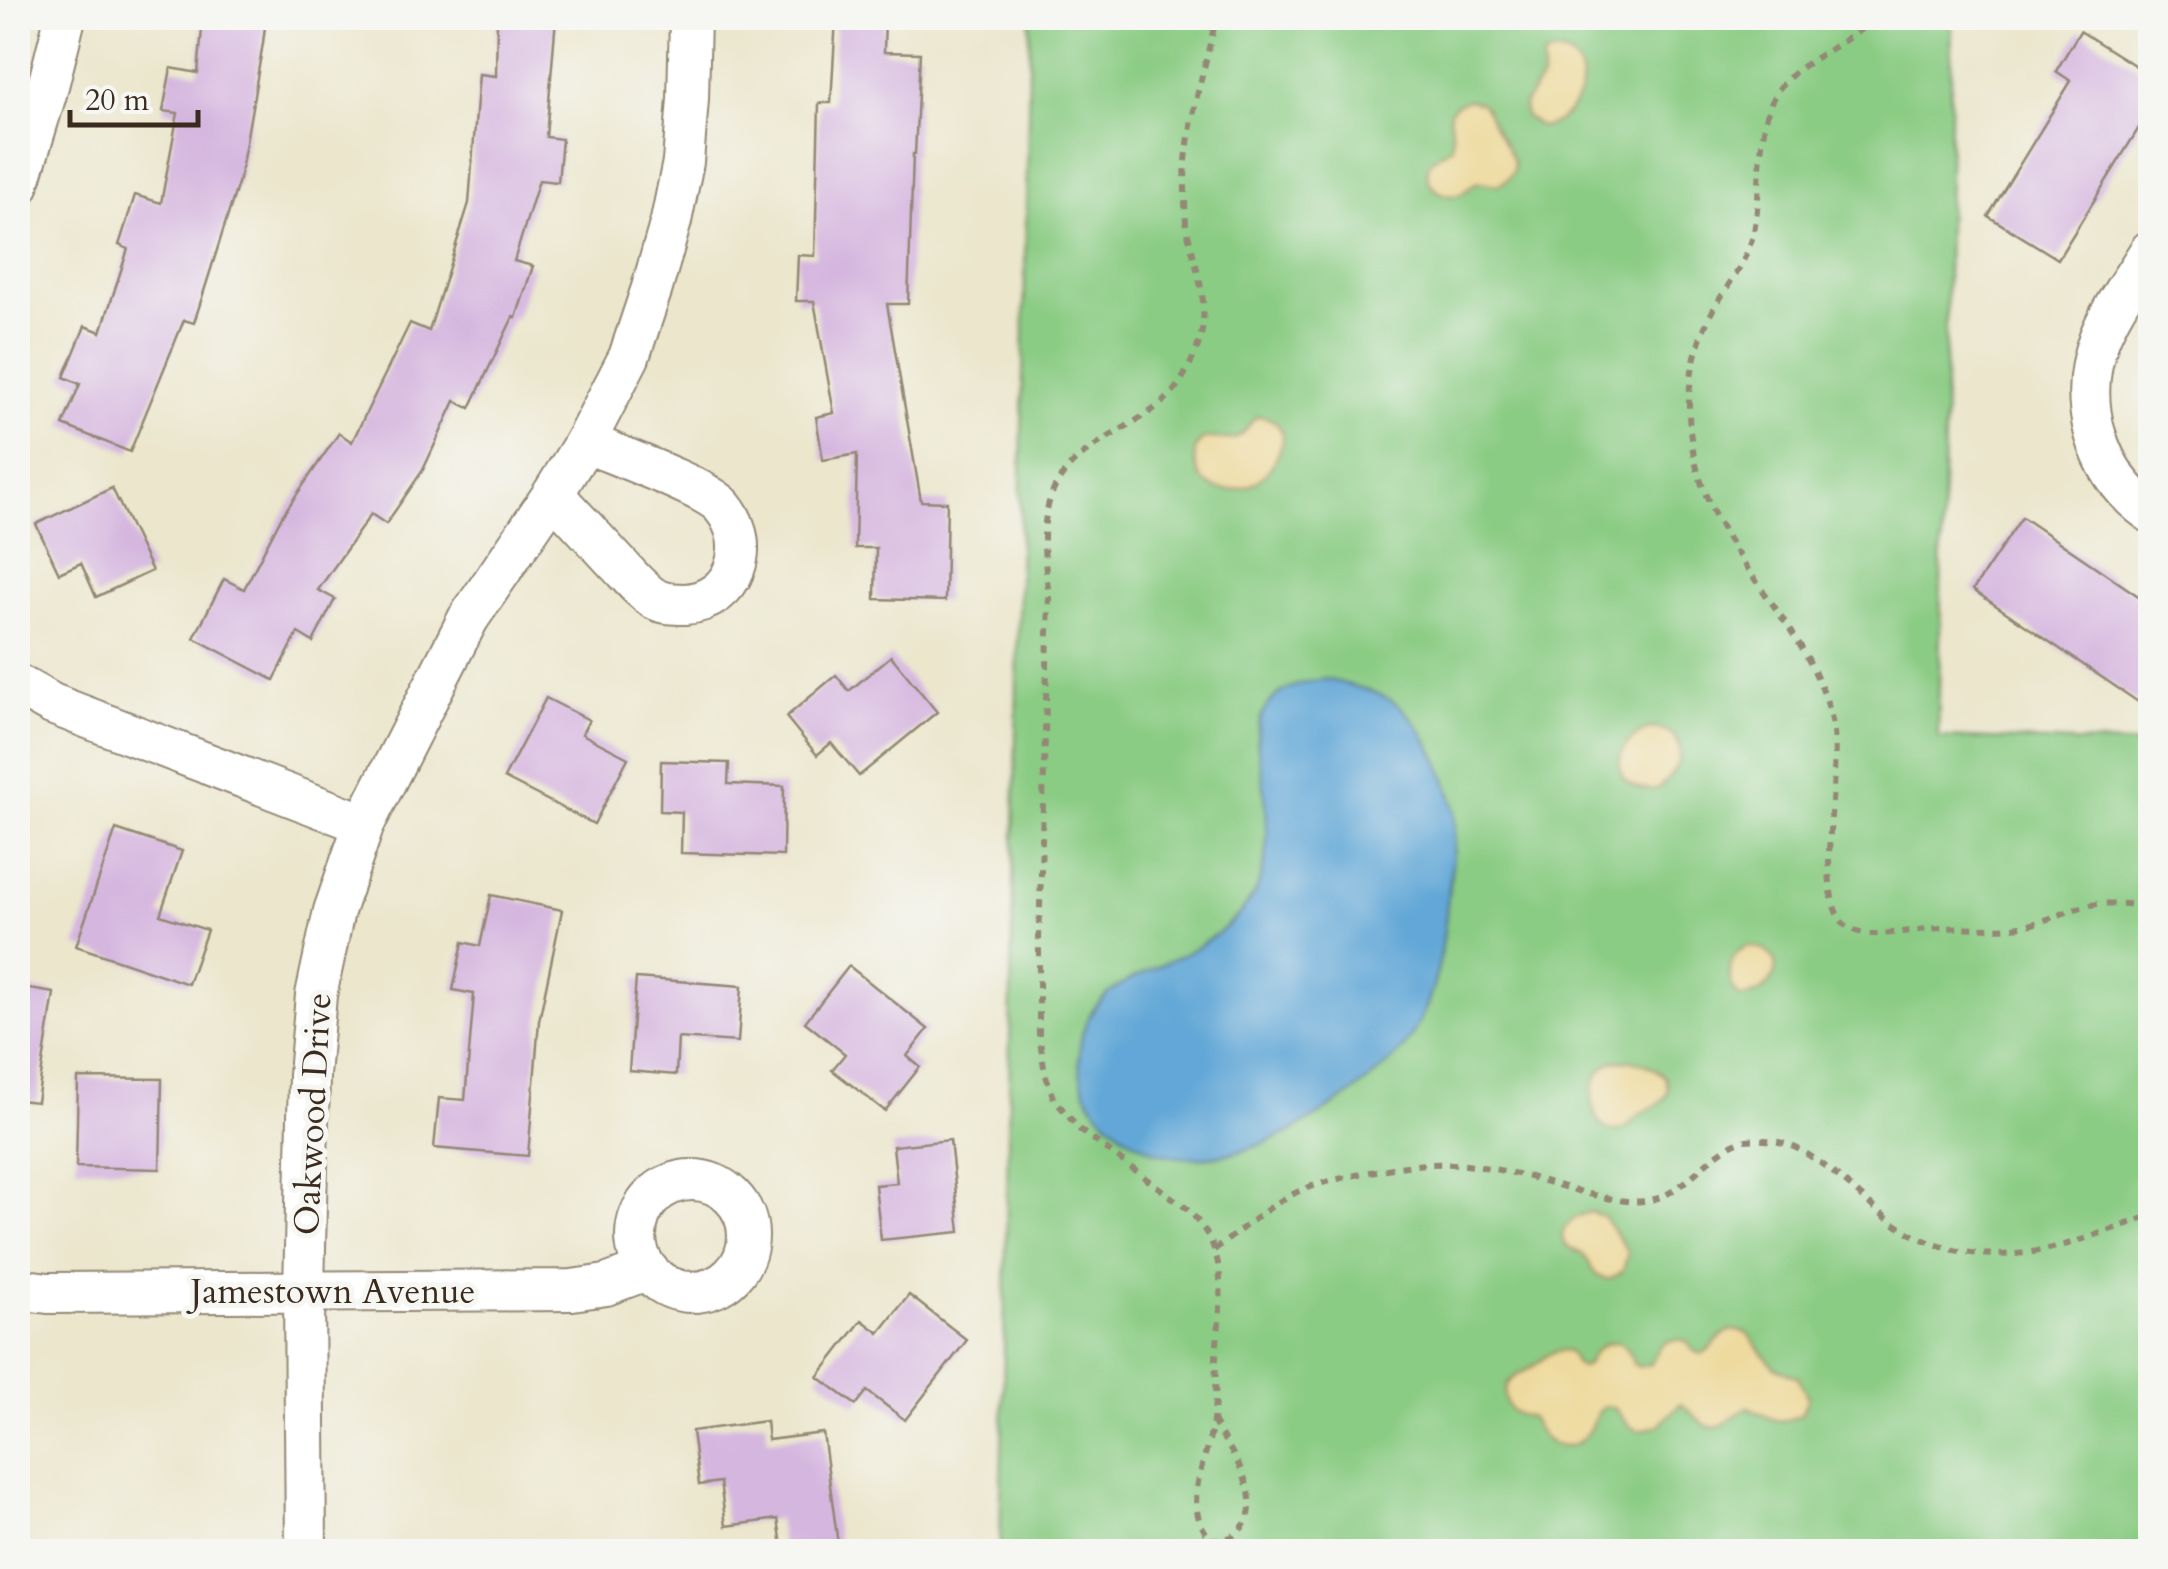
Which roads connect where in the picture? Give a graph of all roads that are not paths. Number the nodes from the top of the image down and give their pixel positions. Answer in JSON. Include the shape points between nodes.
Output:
{"nodes":[{"id":1,"x":64,"y":18,"type":"edge"},
{"id":2,"x":690,"y":18,"type":"edge"},
{"id":3,"x":18,"y":186,"type":"edge"},
{"id":4,"x":2150,"y":251,"type":"edge"},
{"id":5,"x":585,"y":442,"type":"junction"},
{"id":6,"x":553,"y":494,"type":"junction"},
{"id":7,"x":2150,"y":512,"type":"edge"},
{"id":8,"x":18,"y":685,"type":"edge"},
{"id":9,"x":364,"y":824,"type":"junction"},
{"id":10,"x":646,"y":1270,"type":"dead end"},
{"id":11,"x":18,"y":1289,"type":"edge"},
{"id":12,"x":304,"y":1291,"type":"junction"},
{"id":13,"x":306,"y":1552,"type":"edge"}],
"edges":[{"from":1,"to":3,"type":"street"},
{"from":2,"to":5,"type":"street","name":"Oakwood Drive","via":[[683,162],[670,222],[629,357]]},
{"from":4,"to":7,"type":"street","via":[[2099,339],[2088,404],[2106,461]]},
{"from":5,"to":6,"type":"street","name":"Oakwood Drive"},
{"from":5,"to":6,"type":"street","via":[[722,505],[738,545],[728,583],[696,603],[656,600]]},
{"from":6,"to":9,"type":"street","name":"Oakwood Drive","via":[[468,619]]},
{"from":8,"to":9,"type":"street"},
{"from":9,"to":12,"type":"street","name":"Oakwood Drive","via":[[334,911],[316,996]]},
{"from":10,"to":12,"type":"street","name":"Jamestown Avenue","via":[[572,1290]]},
{"from":11,"to":12,"type":"street","name":"Jamestown Avenue"},
{"from":12,"to":13,"type":"street","name":"Oakwood Drive"}]}
